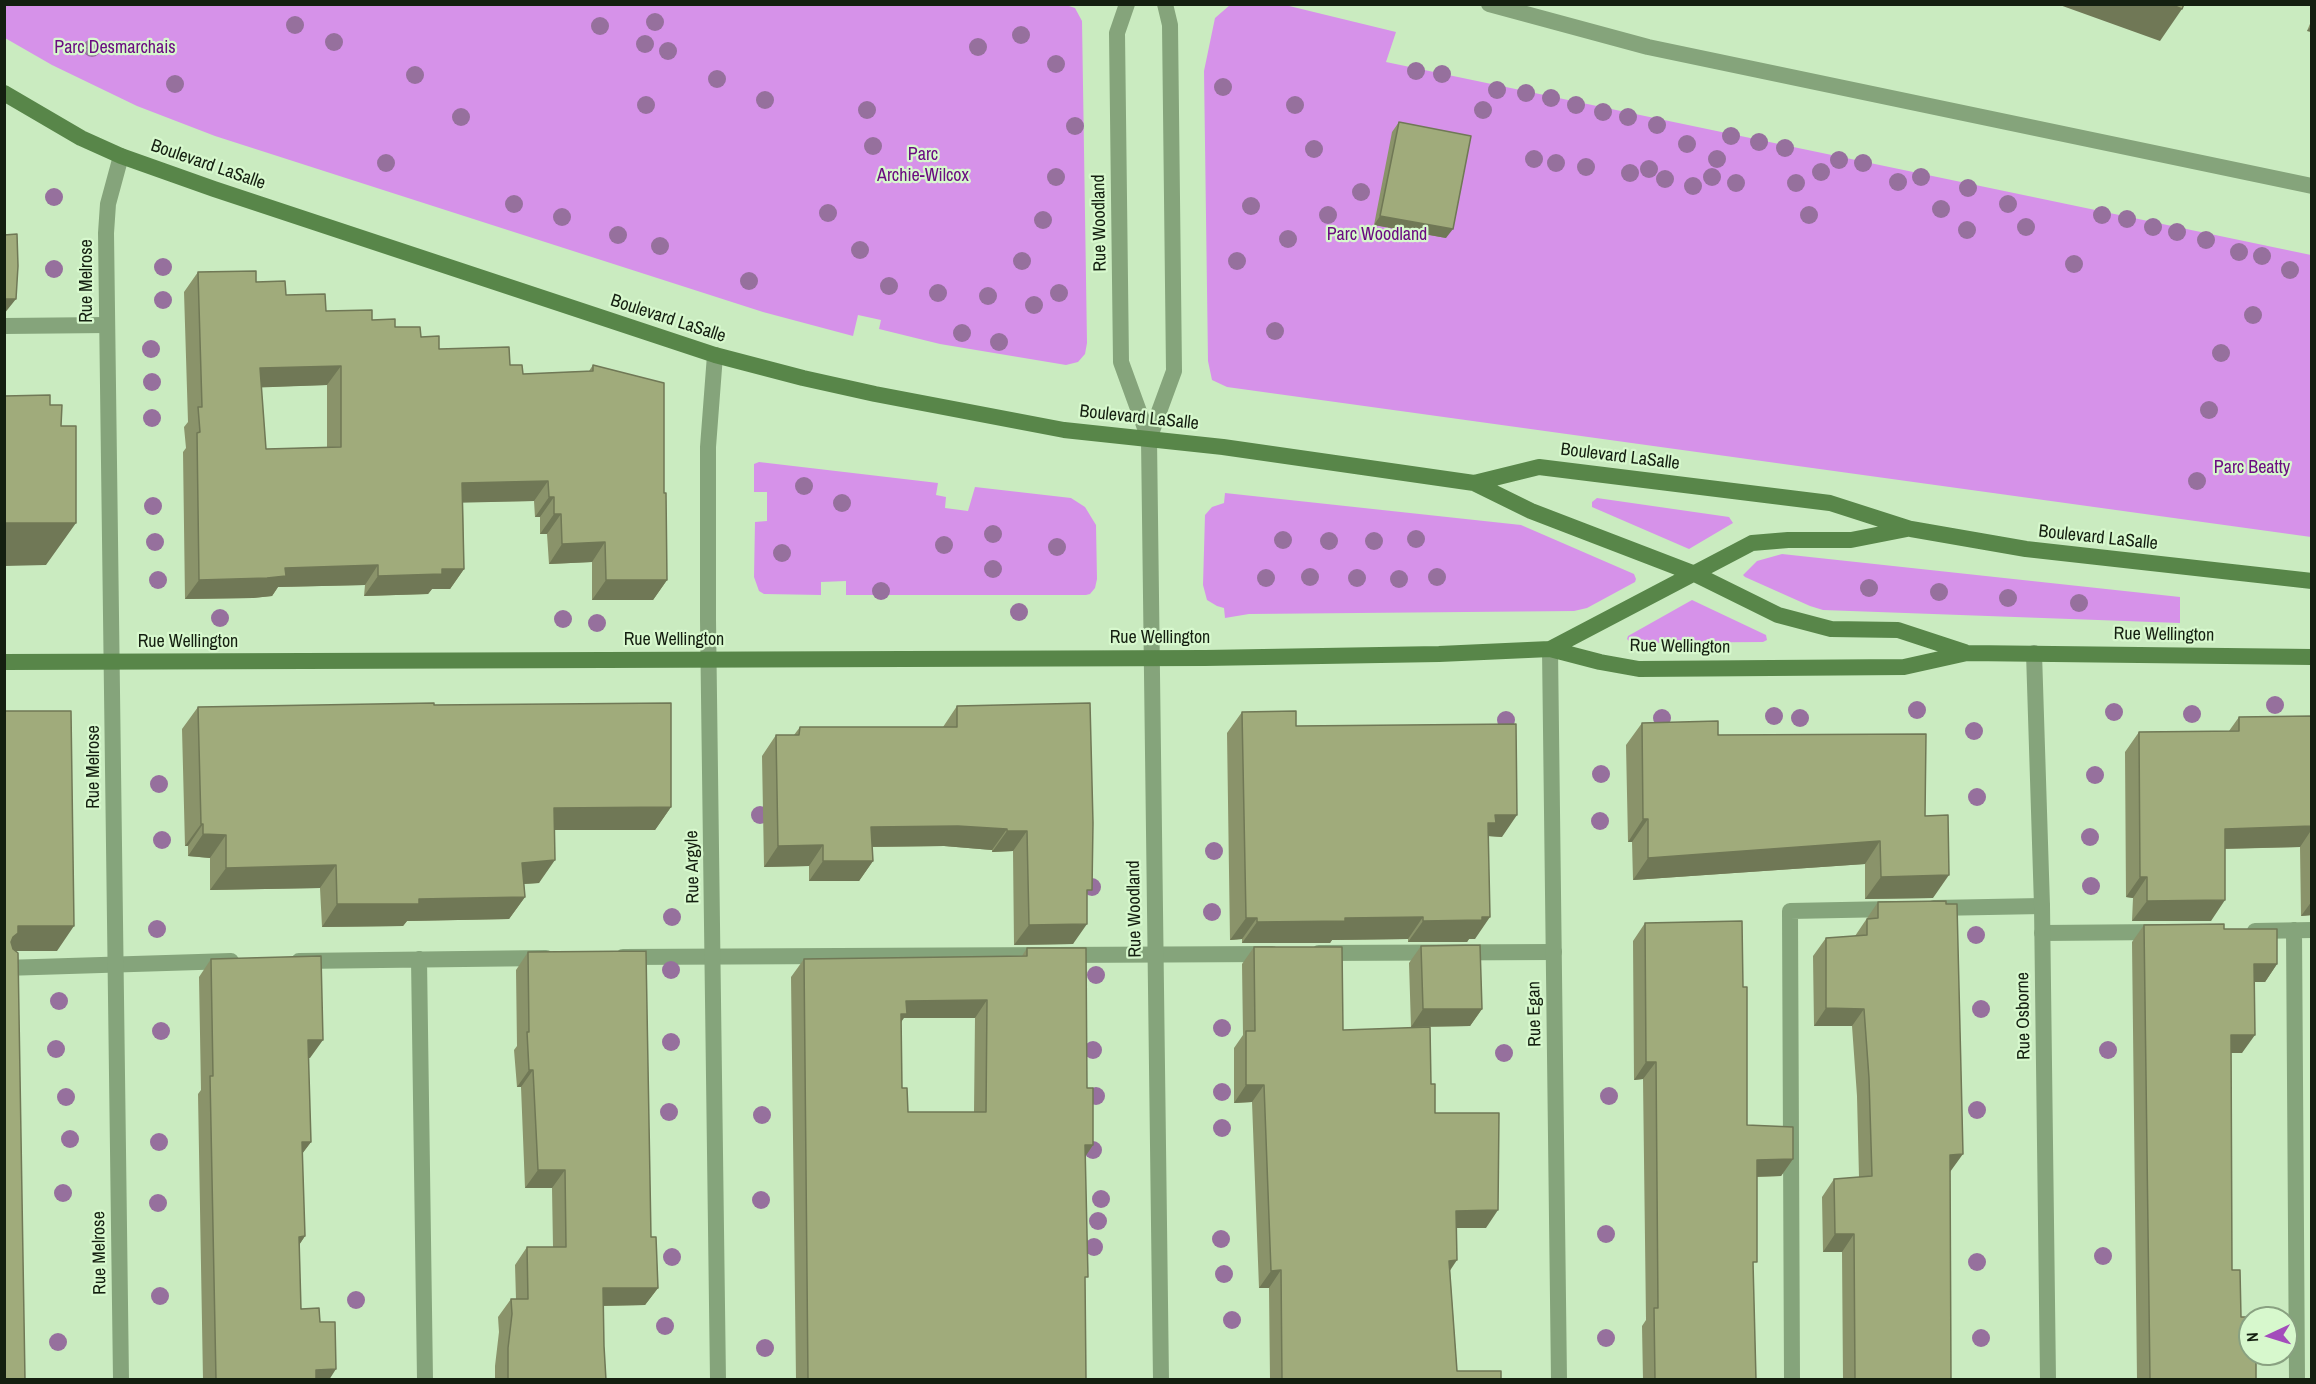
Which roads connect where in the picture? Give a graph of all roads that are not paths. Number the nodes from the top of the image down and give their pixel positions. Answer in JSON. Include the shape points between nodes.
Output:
{"nodes":[{"id":1,"x":1127,"y":4,"type":"edge"},
{"id":2,"x":1165,"y":4,"type":"edge"},
{"id":3,"x":1489,"y":4,"type":"edge"},
{"id":4,"x":4,"y":93,"type":"edge"},
{"id":5,"x":122,"y":156,"type":"junction"},
{"id":6,"x":2312,"y":186,"type":"edge"},
{"id":7,"x":106,"y":325,"type":"junction"},
{"id":8,"x":4,"y":326,"type":"edge"},
{"id":9,"x":715,"y":355,"type":"junction"},
{"id":10,"x":1149,"y":438,"type":"junction"},
{"id":11,"x":1474,"y":483,"type":"junction"},
{"id":12,"x":1911,"y":529,"type":"junction"},
{"id":13,"x":1695,"y":574,"type":"junction"},
{"id":14,"x":2312,"y":581,"type":"edge"},
{"id":15,"x":1551,"y":649,"type":"junction"},
{"id":16,"x":1967,"y":653,"type":"junction"},
{"id":17,"x":2034,"y":653,"type":"junction"},
{"id":18,"x":2312,"y":657,"type":"edge"},
{"id":19,"x":1151,"y":658,"type":"junction"},
{"id":20,"x":708,"y":659,"type":"junction"},
{"id":21,"x":4,"y":662,"type":"edge"},
{"id":22,"x":113,"y":662,"type":"junction"},
{"id":23,"x":2042,"y":906,"type":"junction"},
{"id":24,"x":2294,"y":930,"type":"junction"},
{"id":25,"x":2312,"y":930,"type":"edge"},
{"id":26,"x":2236,"y":931,"type":"edge"},
{"id":27,"x":2177,"y":932,"type":"edge"},
{"id":28,"x":2042,"y":933,"type":"junction"},
{"id":29,"x":1554,"y":952,"type":"junction"},
{"id":30,"x":1155,"y":954,"type":"junction"},
{"id":31,"x":714,"y":956,"type":"junction"},
{"id":32,"x":558,"y":958,"type":"edge"},
{"id":33,"x":605,"y":958,"type":"edge"},
{"id":34,"x":419,"y":959,"type":"junction"},
{"id":35,"x":244,"y":961,"type":"edge"},
{"id":36,"x":279,"y":961,"type":"edge"},
{"id":37,"x":115,"y":966,"type":"junction"},
{"id":38,"x":4,"y":968,"type":"edge"},
{"id":39,"x":121,"y":1380,"type":"edge"},
{"id":40,"x":425,"y":1380,"type":"edge"},
{"id":41,"x":718,"y":1380,"type":"edge"},
{"id":42,"x":1161,"y":1380,"type":"edge"},
{"id":43,"x":1559,"y":1380,"type":"edge"},
{"id":44,"x":1792,"y":1380,"type":"edge"},
{"id":45,"x":2048,"y":1380,"type":"edge"},
{"id":46,"x":2297,"y":1380,"type":"edge"}],
"edges":[{"from":1,"to":10,"type":"street","name":"Rue Woodland","via":[[1117,33],[1121,362]]},
{"from":2,"to":10,"type":"street","name":"Rue Woodland","via":[[1170,25],[1174,371]]},
{"from":3,"to":6,"type":"street","via":[[1648,47]]},
{"from":4,"to":5,"type":"main road","name":"Boulevard LaSalle","via":[[81,138]]},
{"from":5,"to":7,"type":"street","name":"Rue Melrose","via":[[108,204]]},
{"from":5,"to":9,"type":"main road","name":"Boulevard LaSalle"},
{"from":7,"to":8,"type":"street"},
{"from":7,"to":22,"type":"street","name":"Rue Melrose"},
{"from":9,"to":10,"type":"main road","name":"Boulevard LaSalle","via":[[875,394],[1064,430]]},
{"from":9,"to":20,"type":"street","name":"Rue Argyle","via":[[708,447]]},
{"from":10,"to":11,"type":"main road","name":"Boulevard LaSalle"},
{"from":10,"to":19,"type":"street","name":"Rue Woodland"},
{"from":11,"to":12,"type":"main road","name":"Boulevard LaSalle","via":[[1539,467],[1830,503]]},
{"from":11,"to":13,"type":"main road","via":[[1531,511]]},
{"from":12,"to":13,"type":"main road","via":[[1851,540],[1752,543]]},
{"from":12,"to":14,"type":"main road","name":"Boulevard LaSalle","via":[[2026,549]]},
{"from":13,"to":15,"type":"main road"},
{"from":13,"to":16,"type":"main road","via":[[1778,615],[1831,629],[1898,630]]},
{"from":15,"to":16,"type":"main road","name":"Rue Wellington","via":[[1639,669],[1904,667]]},
{"from":15,"to":19,"type":"main road","name":"Rue Wellington"},
{"from":15,"to":29,"type":"street","name":"Rue Egan"},
{"from":16,"to":17,"type":"main road","name":"Rue Wellington"},
{"from":17,"to":18,"type":"main road","name":"Rue Wellington"},
{"from":17,"to":23,"type":"street","name":"Rue Osborne"},
{"from":19,"to":20,"type":"main road","name":"Rue Wellington"},
{"from":19,"to":30,"type":"street","name":"Rue Woodland"},
{"from":20,"to":22,"type":"main road","name":"Rue Wellington"},
{"from":20,"to":31,"type":"street","name":"Rue Argyle"},
{"from":21,"to":22,"type":"main road","name":"Rue Wellington"},
{"from":22,"to":37,"type":"street","name":"Rue Melrose"},
{"from":23,"to":28,"type":"street","name":"Rue Osborne"},
{"from":23,"to":44,"type":"street","via":[[1790,911]]},
{"from":24,"to":25,"type":"street"},
{"from":24,"to":26,"type":"street"},
{"from":24,"to":46,"type":"street"},
{"from":27,"to":28,"type":"street"},
{"from":28,"to":45,"type":"street","name":"Rue Osborne"},
{"from":29,"to":30,"type":"street"},
{"from":29,"to":43,"type":"street","name":"Rue Egan"},
{"from":30,"to":31,"type":"street"},
{"from":30,"to":42,"type":"street","name":"Rue Woodland"},
{"from":31,"to":33,"type":"street"},
{"from":31,"to":41,"type":"street","name":"Rue Argyle"},
{"from":32,"to":34,"type":"street"},
{"from":34,"to":36,"type":"street"},
{"from":34,"to":40,"type":"street"},
{"from":35,"to":37,"type":"street"},
{"from":37,"to":38,"type":"street"},
{"from":37,"to":39,"type":"street","name":"Rue Melrose"}]}
